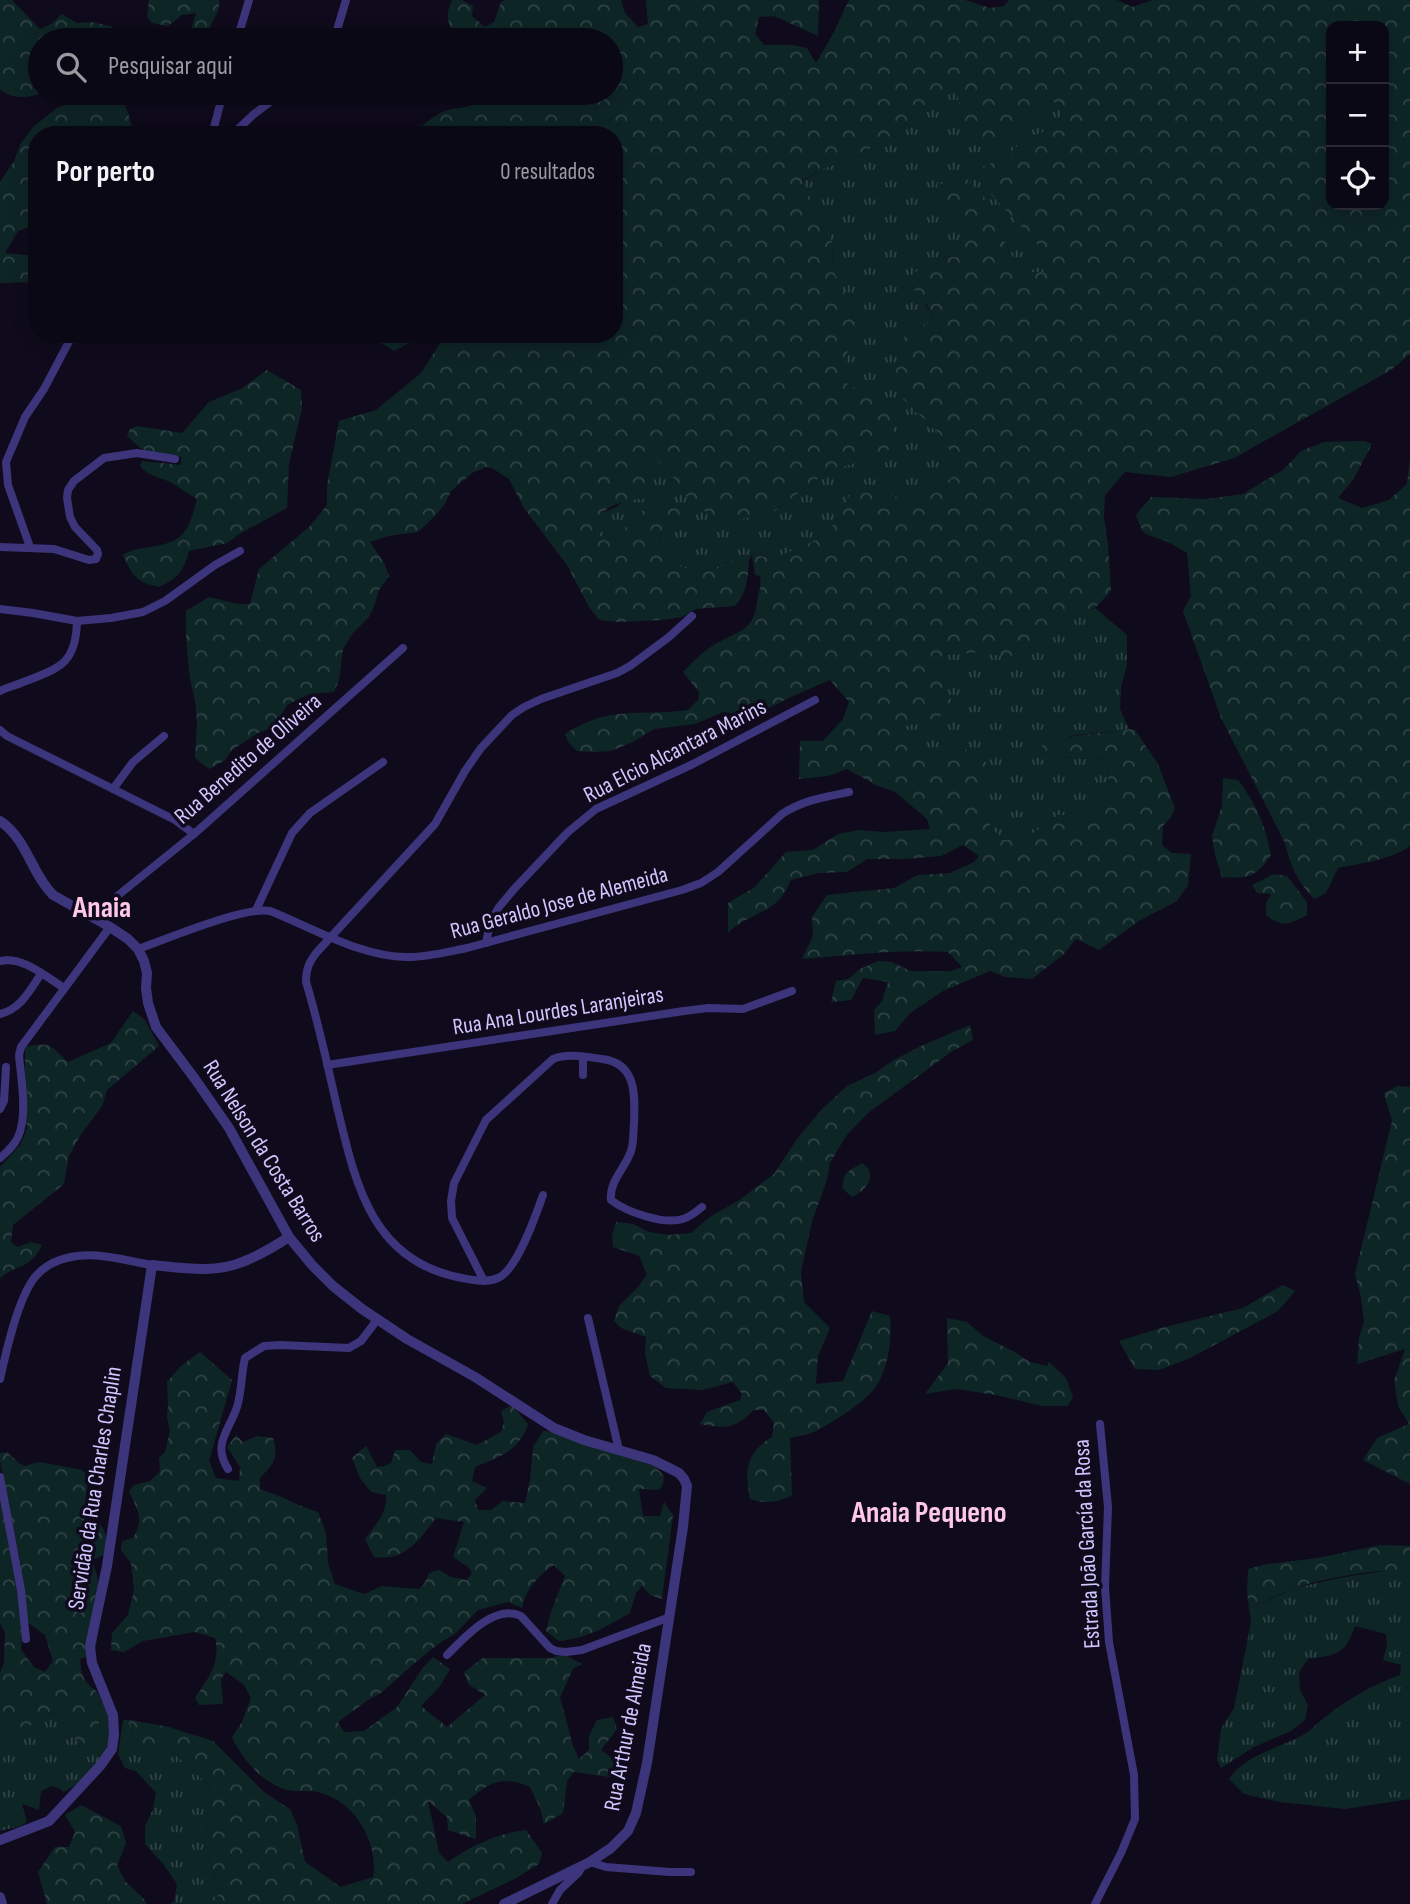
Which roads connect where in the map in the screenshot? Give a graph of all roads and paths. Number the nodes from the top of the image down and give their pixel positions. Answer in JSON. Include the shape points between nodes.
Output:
{"nodes":[{"id":1,"x":249,"y":0,"type":"edge"},
{"id":2,"x":346,"y":0,"type":"edge"},
{"id":3,"x":241,"y":28,"type":"edge"},
{"id":4,"x":338,"y":28,"type":"edge"},
{"id":5,"x":220,"y":105,"type":"edge"},
{"id":6,"x":266,"y":105,"type":"edge"},
{"id":7,"x":214,"y":126,"type":"edge"},
{"id":8,"x":241,"y":126,"type":"edge"},
{"id":9,"x":68,"y":343,"type":"edge"},
{"id":10,"x":175,"y":459,"type":"dead end"},
{"id":11,"x":6,"y":462,"type":"junction"},
{"id":12,"x":0,"y":470,"type":"edge"},
{"id":13,"x":4,"y":482,"type":"edge"},
{"id":14,"x":0,"y":547,"type":"edge"},
{"id":15,"x":30,"y":547,"type":"junction"},
{"id":16,"x":240,"y":551,"type":"dead end"},
{"id":17,"x":0,"y":609,"type":"edge"},
{"id":18,"x":692,"y":616,"type":"dead end"},
{"id":19,"x":76,"y":621,"type":"junction"},
{"id":20,"x":403,"y":648,"type":"dead end"},
{"id":21,"x":0,"y":691,"type":"edge"},
{"id":22,"x":816,"y":700,"type":"dead end"},
{"id":23,"x":0,"y":730,"type":"edge"},
{"id":24,"x":164,"y":736,"type":"dead end"},
{"id":25,"x":383,"y":762,"type":"dead end"},
{"id":26,"x":113,"y":789,"type":"junction"},
{"id":27,"x":849,"y":792,"type":"dead end"},
{"id":28,"x":0,"y":821,"type":"edge"},
{"id":29,"x":194,"y":834,"type":"junction"},
{"id":30,"x":116,"y":897,"type":"dead end"},
{"id":31,"x":256,"y":910,"type":"junction"},
{"id":32,"x":110,"y":927,"type":"junction"},
{"id":33,"x":332,"y":938,"type":"junction"},
{"id":34,"x":486,"y":943,"type":"junction"},
{"id":35,"x":138,"y":949,"type":"junction"},
{"id":36,"x":0,"y":961,"type":"edge"},
{"id":37,"x":41,"y":974,"type":"junction"},
{"id":38,"x":64,"y":988,"type":"junction"},
{"id":39,"x":792,"y":991,"type":"dead end"},
{"id":40,"x":0,"y":1014,"type":"edge"},
{"id":41,"x":583,"y":1058,"type":"junction"},
{"id":42,"x":327,"y":1065,"type":"junction"},
{"id":43,"x":20,"y":1066,"type":"junction"},
{"id":44,"x":3,"y":1067,"type":"edge"},
{"id":45,"x":583,"y":1075,"type":"dead end"},
{"id":46,"x":0,"y":1109,"type":"edge"},
{"id":47,"x":0,"y":1158,"type":"edge"},
{"id":48,"x":543,"y":1195,"type":"dead end"},
{"id":49,"x":702,"y":1207,"type":"dead end"},
{"id":50,"x":289,"y":1237,"type":"junction"},
{"id":51,"x":152,"y":1265,"type":"junction"},
{"id":52,"x":484,"y":1281,"type":"junction"},
{"id":53,"x":588,"y":1318,"type":"dead end"},
{"id":54,"x":377,"y":1320,"type":"junction"},
{"id":55,"x":0,"y":1379,"type":"edge"},
{"id":56,"x":1100,"y":1424,"type":"dead end"},
{"id":57,"x":619,"y":1450,"type":"junction"},
{"id":58,"x":228,"y":1469,"type":"dead end"},
{"id":59,"x":0,"y":1477,"type":"edge"},
{"id":60,"x":687,"y":1486,"type":"joint"},
{"id":61,"x":670,"y":1617,"type":"junction"},
{"id":62,"x":26,"y":1639,"type":"dead end"},
{"id":63,"x":447,"y":1655,"type":"dead end"},
{"id":64,"x":0,"y":1840,"type":"edge"},
{"id":65,"x":586,"y":1864,"type":"junction"},
{"id":66,"x":691,"y":1872,"type":"dead end"},
{"id":67,"x":0,"y":1896,"type":"edge"},
{"id":68,"x":2,"y":1904,"type":"edge"},
{"id":69,"x":504,"y":1904,"type":"edge"},
{"id":70,"x":552,"y":1904,"type":"edge"},
{"id":71,"x":1095,"y":1904,"type":"edge"}],
"edges":[{"from":1,"to":3,"type":"street"},
{"from":2,"to":4,"type":"street"},
{"from":5,"to":7,"type":"street"},
{"from":6,"to":8,"type":"street"},
{"from":9,"to":11,"type":"street","via":[[25,417]]},
{"from":10,"to":15,"type":"street","via":[[137,453],[104,458],[74,481],[67,498],[70,517],[96,550],[96,559]]},
{"from":11,"to":12,"type":"street"},
{"from":11,"to":13,"type":"street"},
{"from":13,"to":15,"type":"street"},
{"from":14,"to":15,"type":"street"},
{"from":16,"to":19,"type":"street","via":[[143,612]]},
{"from":17,"to":19,"type":"street"},
{"from":18,"to":33,"type":"street","via":[[630,666],[541,699],[512,715],[481,748],[435,824]]},
{"from":19,"to":21,"type":"street","via":[[70,657],[39,676]]},
{"from":20,"to":29,"type":"street","name":"Rua Benedito de Oliveira"},
{"from":22,"to":34,"type":"street","name":"Rua Elcio Alcantara Marins","via":[[596,809],[568,832],[499,906]]},
{"from":23,"to":26,"type":"street"},
{"from":24,"to":26,"type":"street","via":[[133,762]]},
{"from":25,"to":31,"type":"street","via":[[300,822]]},
{"from":26,"to":29,"type":"street"},
{"from":27,"to":34,"type":"street","name":"Rua Geraldo Jose de Alemeida","via":[[794,806],[701,883]]},
{"from":28,"to":32,"type":"street","via":[[17,836],[53,895]]},
{"from":29,"to":30,"type":"street","name":"Rua Benedito de Oliveira"},
{"from":31,"to":33,"type":"street","name":"Rua Geraldo Jose de Alemeida","via":[[270,911]]},
{"from":31,"to":35,"type":"street"},
{"from":32,"to":35,"type":"street"},
{"from":32,"to":38,"type":"street"},
{"from":33,"to":34,"type":"street","name":"Rua Geraldo Jose de Alemeida","via":[[407,958]]},
{"from":33,"to":42,"type":"street","via":[[312,958],[306,973]]},
{"from":35,"to":50,"type":"street","name":"Rua Nelson da Costa Barros","via":[[156,1027],[229,1128]]},
{"from":36,"to":37,"type":"street","via":[[15,960]]},
{"from":37,"to":38,"type":"street"},
{"from":37,"to":40,"type":"street","via":[[18,1006]]},
{"from":38,"to":43,"type":"street","via":[[24,1041]]},
{"from":39,"to":42,"type":"street","name":"Rua Ana Lourdes Laranjeiras","via":[[743,1009],[684,1011]]},
{"from":41,"to":45,"type":"street"},
{"from":41,"to":49,"type":"street","via":[[613,1060],[624,1067],[634,1092],[632,1147],[612,1184],[611,1200],[632,1212],[671,1221]]},
{"from":41,"to":52,"type":"street","via":[[562,1055],[554,1059],[500,1105],[486,1120],[459,1171],[452,1192],[452,1218]]},
{"from":42,"to":52,"type":"street","via":[[353,1168],[375,1221],[411,1259],[459,1278]]},
{"from":43,"to":44,"type":"street"},
{"from":43,"to":47,"type":"street","via":[[21,1128]]},
{"from":44,"to":46,"type":"street"},
{"from":48,"to":52,"type":"street","via":[[515,1261],[499,1278]]},
{"from":50,"to":51,"type":"street","via":[[226,1267]]},
{"from":50,"to":54,"type":"street","name":"Rua Nelson da Costa Barros","via":[[333,1286]]},
{"from":51,"to":55,"type":"street","via":[[78,1256],[45,1267],[33,1279],[14,1322]]},
{"from":51,"to":64,"type":"street","name":"Servidão da Rua Charles Chaplin","via":[[90,1654],[113,1715],[113,1743],[108,1756],[49,1821]]},
{"from":53,"to":57,"type":"street"},
{"from":54,"to":57,"type":"street","name":"Rua Nelson da Costa Barros","via":[[554,1428]]},
{"from":54,"to":58,"type":"street","via":[[361,1341],[349,1348],[264,1346],[245,1358],[237,1407],[222,1442],[221,1457]]},
{"from":56,"to":71,"type":"street","name":"Estrada João García da Rosa","via":[[1108,1507],[1108,1629],[1134,1775],[1135,1819]]},
{"from":57,"to":60,"type":"street","name":"Rua Nelson da Costa Barros","via":[[667,1467]]},
{"from":59,"to":62,"type":"street"},
{"from":60,"to":61,"type":"street","name":"Rua Arthur de Almeida"},
{"from":61,"to":63,"type":"street","via":[[566,1652],[550,1648],[521,1616],[503,1613],[471,1632]]},
{"from":61,"to":65,"type":"street","name":"Rua Arthur de Almeida","via":[[636,1813],[628,1831]]},
{"from":65,"to":66,"type":"street"},
{"from":65,"to":69,"type":"street","name":"Rua Arthur de Almeida"},
{"from":65,"to":70,"type":"street"},
{"from":67,"to":68,"type":"street"}]}
